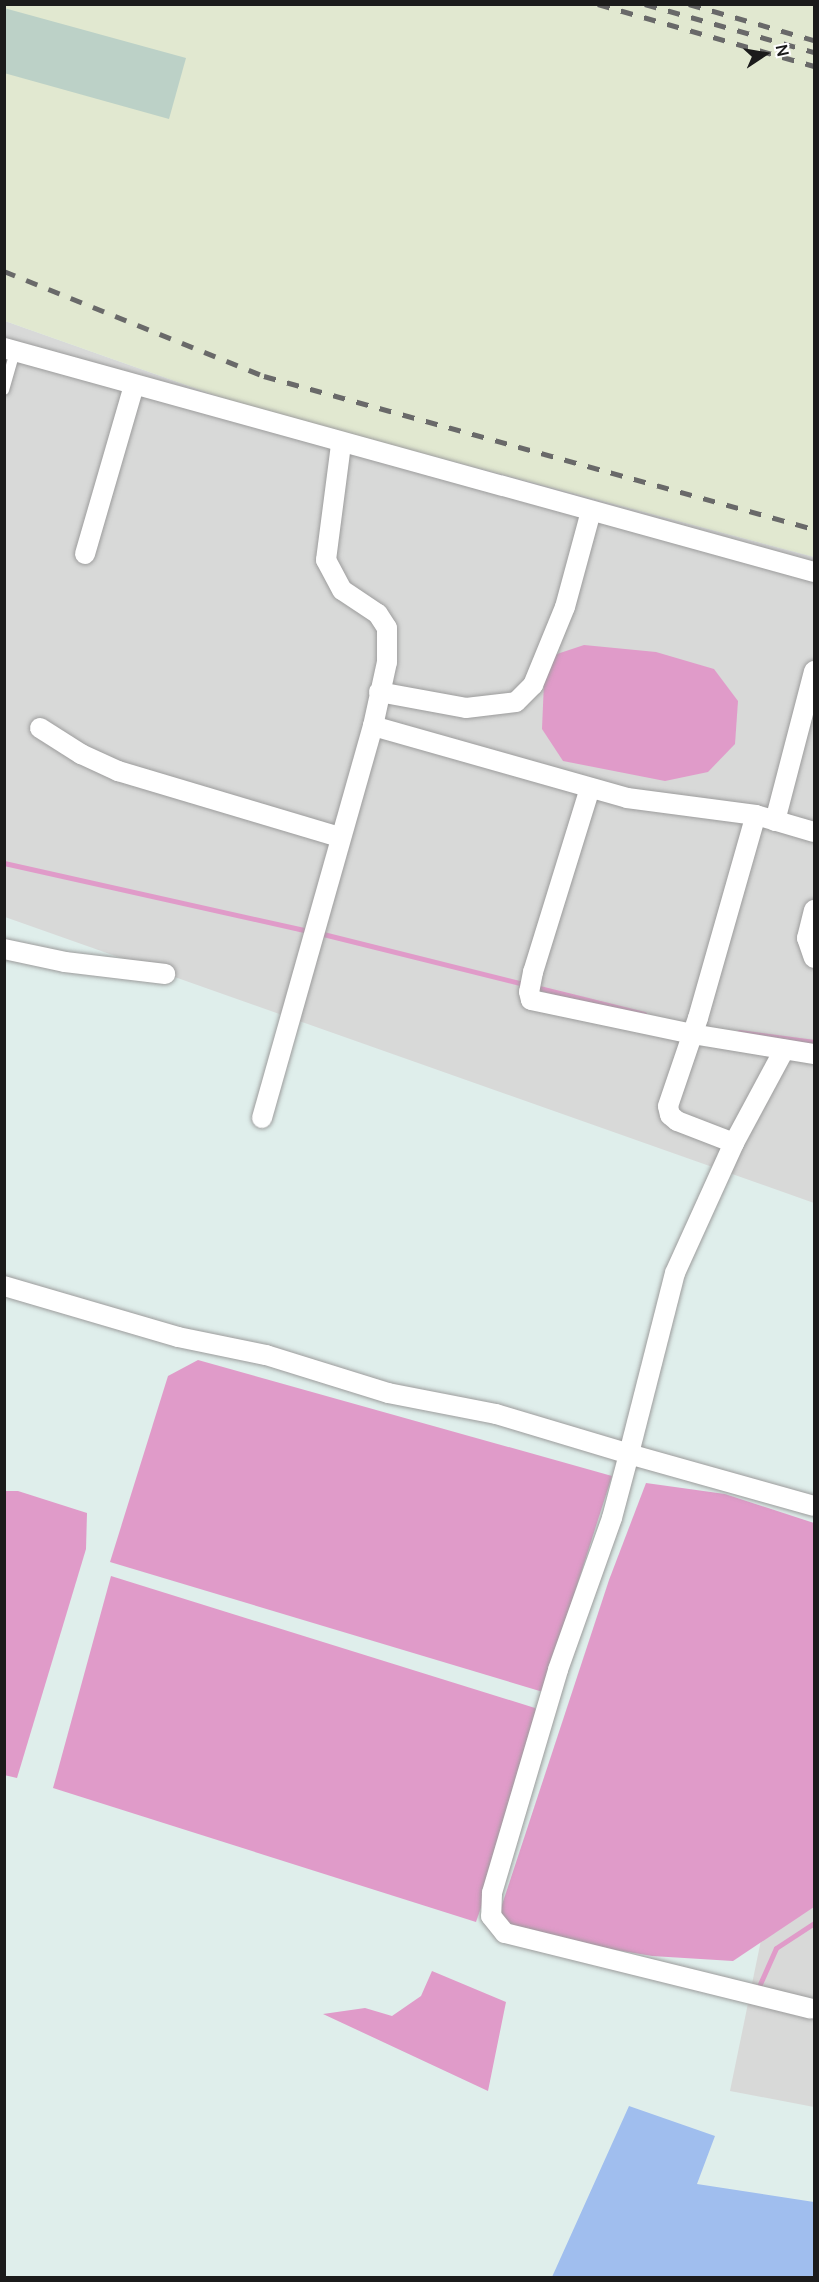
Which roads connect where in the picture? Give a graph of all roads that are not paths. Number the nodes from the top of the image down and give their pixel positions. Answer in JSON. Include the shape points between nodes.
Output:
{"nodes":[{"id":1,"x":10,"y":350,"type":"edge"},
{"id":2,"x":134,"y":385,"type":"junction"},
{"id":3,"x":4,"y":390,"type":"edge"},
{"id":4,"x":341,"y":444,"type":"junction"},
{"id":5,"x":591,"y":511,"type":"junction"},
{"id":6,"x":85,"y":554,"type":"dead end"},
{"id":7,"x":814,"y":572,"type":"edge"},
{"id":8,"x":814,"y":671,"type":"edge"},
{"id":9,"x":379,"y":692,"type":"junction"},
{"id":10,"x":373,"y":726,"type":"junction"},
{"id":11,"x":40,"y":728,"type":"dead end"},
{"id":12,"x":590,"y":788,"type":"junction"},
{"id":13,"x":756,"y":815,"type":"junction"},
{"id":14,"x":775,"y":821,"type":"junction"},
{"id":15,"x":814,"y":832,"type":"edge"},
{"id":16,"x":339,"y":837,"type":"junction"},
{"id":17,"x":814,"y":910,"type":"edge"},
{"id":18,"x":4,"y":949,"type":"edge"},
{"id":19,"x":814,"y":958,"type":"edge"},
{"id":20,"x":165,"y":974,"type":"dead end"},
{"id":21,"x":694,"y":1028,"type":"junction"},
{"id":22,"x":784,"y":1050,"type":"junction"},
{"id":23,"x":814,"y":1054,"type":"edge"},
{"id":24,"x":262,"y":1118,"type":"dead end"},
{"id":25,"x":734,"y":1143,"type":"junction"},
{"id":26,"x":4,"y":1286,"type":"edge"},
{"id":27,"x":629,"y":1454,"type":"junction"},
{"id":28,"x":814,"y":1506,"type":"edge"},
{"id":29,"x":811,"y":2009,"type":"dead end"}],
"edges":[{"from":1,"to":2,"type":"street"},
{"from":1,"to":3,"type":"lane"},
{"from":2,"to":4,"type":"street"},
{"from":2,"to":6,"type":"street"},
{"from":4,"to":5,"type":"street"},
{"from":4,"to":9,"type":"street","via":[[326,560],[342,590],[378,614],[387,628],[387,662]]},
{"from":5,"to":7,"type":"street"},
{"from":5,"to":9,"type":"street","via":[[565,607],[533,685],[516,702],[466,708]]},
{"from":8,"to":14,"type":"street"},
{"from":9,"to":10,"type":"street"},
{"from":10,"to":12,"type":"street"},
{"from":10,"to":16,"type":"street"},
{"from":11,"to":16,"type":"street","via":[[118,771]]},
{"from":12,"to":13,"type":"street","via":[[656,803]]},
{"from":12,"to":21,"type":"street","via":[[529,987],[531,1000]]},
{"from":13,"to":14,"type":"street"},
{"from":13,"to":21,"type":"street"},
{"from":14,"to":15,"type":"street"},
{"from":16,"to":24,"type":"street"},
{"from":17,"to":19,"type":"street","via":[[807,938]]},
{"from":18,"to":20,"type":"street","via":[[66,962]]},
{"from":21,"to":22,"type":"street"},
{"from":21,"to":25,"type":"street","via":[[670,1096],[670,1115]]},
{"from":22,"to":23,"type":"street"},
{"from":22,"to":25,"type":"street"},
{"from":25,"to":27,"type":"street","via":[[675,1273]]},
{"from":26,"to":27,"type":"street","via":[[178,1337],[266,1355],[388,1393],[496,1414]]},
{"from":27,"to":28,"type":"street"},
{"from":27,"to":29,"type":"street","via":[[612,1518],[558,1670],[492,1893],[491,1916],[505,1933]]}]}
